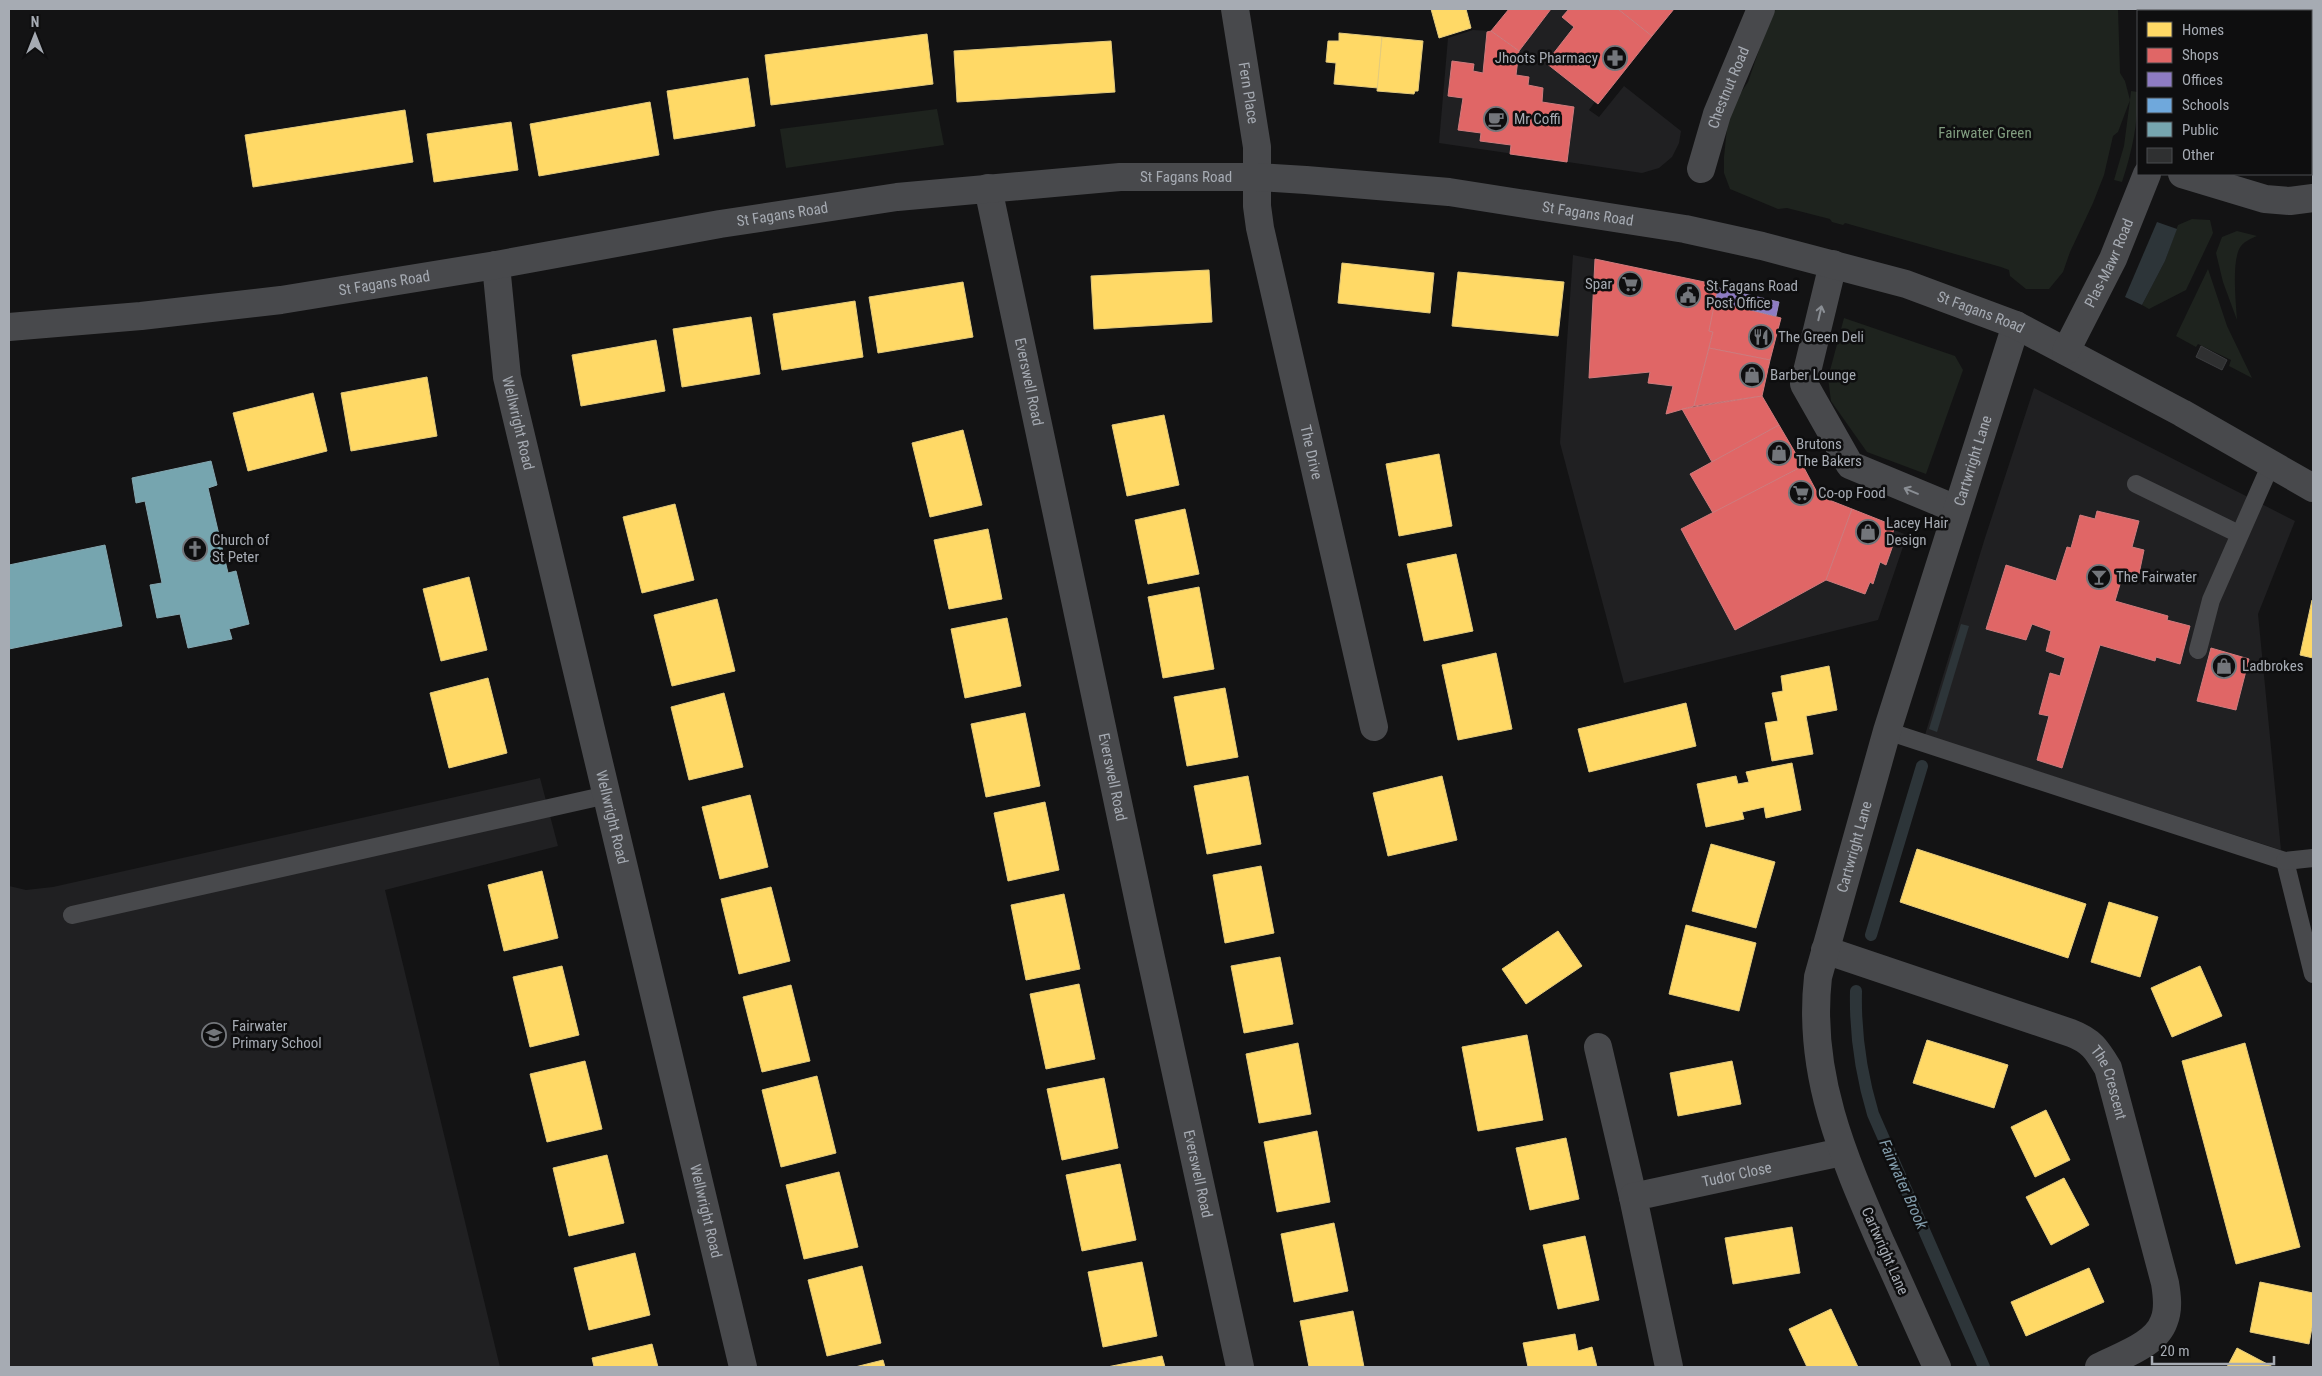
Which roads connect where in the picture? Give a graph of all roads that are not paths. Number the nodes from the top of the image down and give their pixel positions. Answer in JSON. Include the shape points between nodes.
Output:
{"nodes":[{"id":1,"x":1235,"y":9,"type":"edge"},
{"id":2,"x":1761,"y":9,"type":"edge"},
{"id":3,"x":1701,"y":169,"type":"dead end"},
{"id":4,"x":2147,"y":175,"type":"edge"},
{"id":5,"x":2185,"y":175,"type":"edge"},
{"id":6,"x":1257,"y":177,"type":"junction"},
{"id":7,"x":988,"y":188,"type":"junction"},
{"id":8,"x":2313,"y":198,"type":"edge"},
{"id":9,"x":1833,"y":264,"type":"junction"},
{"id":10,"x":496,"y":265,"type":"junction"},
{"id":11,"x":2016,"y":325,"type":"junction"},
{"id":12,"x":9,"y":327,"type":"edge"},
{"id":13,"x":2066,"y":350,"type":"junction"},
{"id":14,"x":2270,"y":464,"type":"junction"},
{"id":15,"x":2136,"y":484,"type":"dead end"},
{"id":16,"x":2313,"y":488,"type":"edge"},
{"id":17,"x":1956,"y":509,"type":"junction"},
{"id":18,"x":2239,"y":534,"type":"junction"},
{"id":19,"x":2198,"y":650,"type":"dead end"},
{"id":20,"x":1374,"y":727,"type":"dead end"},
{"id":21,"x":1887,"y":731,"type":"junction"},
{"id":22,"x":607,"y":795,"type":"junction"},
{"id":23,"x":2313,"y":858,"type":"edge"},
{"id":24,"x":2285,"y":861,"type":"junction"},
{"id":25,"x":72,"y":915,"type":"dead end"},
{"id":26,"x":1825,"y":950,"type":"junction"},
{"id":27,"x":2313,"y":974,"type":"edge"},
{"id":28,"x":1598,"y":1047,"type":"dead end"},
{"id":29,"x":1842,"y":1152,"type":"junction"},
{"id":30,"x":1633,"y":1197,"type":"junction"},
{"id":31,"x":743,"y":1367,"type":"edge"},
{"id":32,"x":1240,"y":1367,"type":"edge"},
{"id":33,"x":1669,"y":1367,"type":"edge"},
{"id":34,"x":1937,"y":1367,"type":"edge"},
{"id":35,"x":2099,"y":1367,"type":"edge"}],
"edges":[{"from":1,"to":6,"type":"street","name":"Fern Place","via":[[1257,147]]},
{"from":2,"to":3,"type":"street","name":"Chestnut Road","via":[[1717,114]]},
{"from":4,"to":13,"type":"street","name":"Plas-Mawr Road","via":[[2113,259]]},
{"from":5,"to":8,"type":"street","via":[[2265,199],[2290,201]]},
{"from":6,"to":7,"type":"street","name":"St Fagans Road","via":[[1120,178]]},
{"from":6,"to":9,"type":"street","name":"St Fagans Road","via":[[1449,192],[1572,210],[1685,229]]},
{"from":6,"to":20,"type":"street","name":"The Drive","via":[[1260,228]]},
{"from":7,"to":10,"type":"street","name":"St Fagans Road","via":[[897,197],[720,224]]},
{"from":7,"to":32,"type":"street","name":"Everswell Road"},
{"from":9,"to":11,"type":"street","name":"St Fagans Road","via":[[1906,284]]},
{"from":17,"to":9,"type":"street","one_way":true,"via":[[1850,465],[1804,384]]},
{"from":10,"to":12,"type":"street","name":"St Fagans Road","via":[[281,300]]},
{"from":10,"to":22,"type":"street","name":"Wellwright Road","via":[[507,377]]},
{"from":11,"to":13,"type":"street","name":"St Fagans Road"},
{"from":11,"to":17,"type":"street","name":"Cartwright Lane"},
{"from":13,"to":14,"type":"street","name":"St Fagans Road"},
{"from":14,"to":16,"type":"street","name":"St Fagans Road"},
{"from":14,"to":18,"type":"lane"},
{"from":15,"to":18,"type":"lane"},
{"from":17,"to":21,"type":"street","name":"Cartwright Lane"},
{"from":18,"to":19,"type":"lane","via":[[2210,600]]},
{"from":21,"to":24,"type":"lane"},
{"from":21,"to":26,"type":"street","name":"Cartwright Lane"},
{"from":22,"to":25,"type":"lane"},
{"from":22,"to":31,"type":"street","name":"Wellwright Road"},
{"from":23,"to":24,"type":"lane"},
{"from":24,"to":27,"type":"lane"},
{"from":26,"to":29,"type":"street","name":"Cartwright Lane","via":[[1814,1006],[1817,1046],[1826,1096]]},
{"from":26,"to":35,"type":"street","name":"The Crescent","via":[[2072,1033],[2086,1039],[2098,1051],[2108,1068],[2166,1283],[2167,1302],[2164,1322],[2154,1336]]},
{"from":28,"to":30,"type":"street"},
{"from":29,"to":30,"type":"street","name":"Tudor Close"},
{"from":29,"to":34,"type":"street","name":"Cartwright Lane"},
{"from":30,"to":33,"type":"street"}]}
